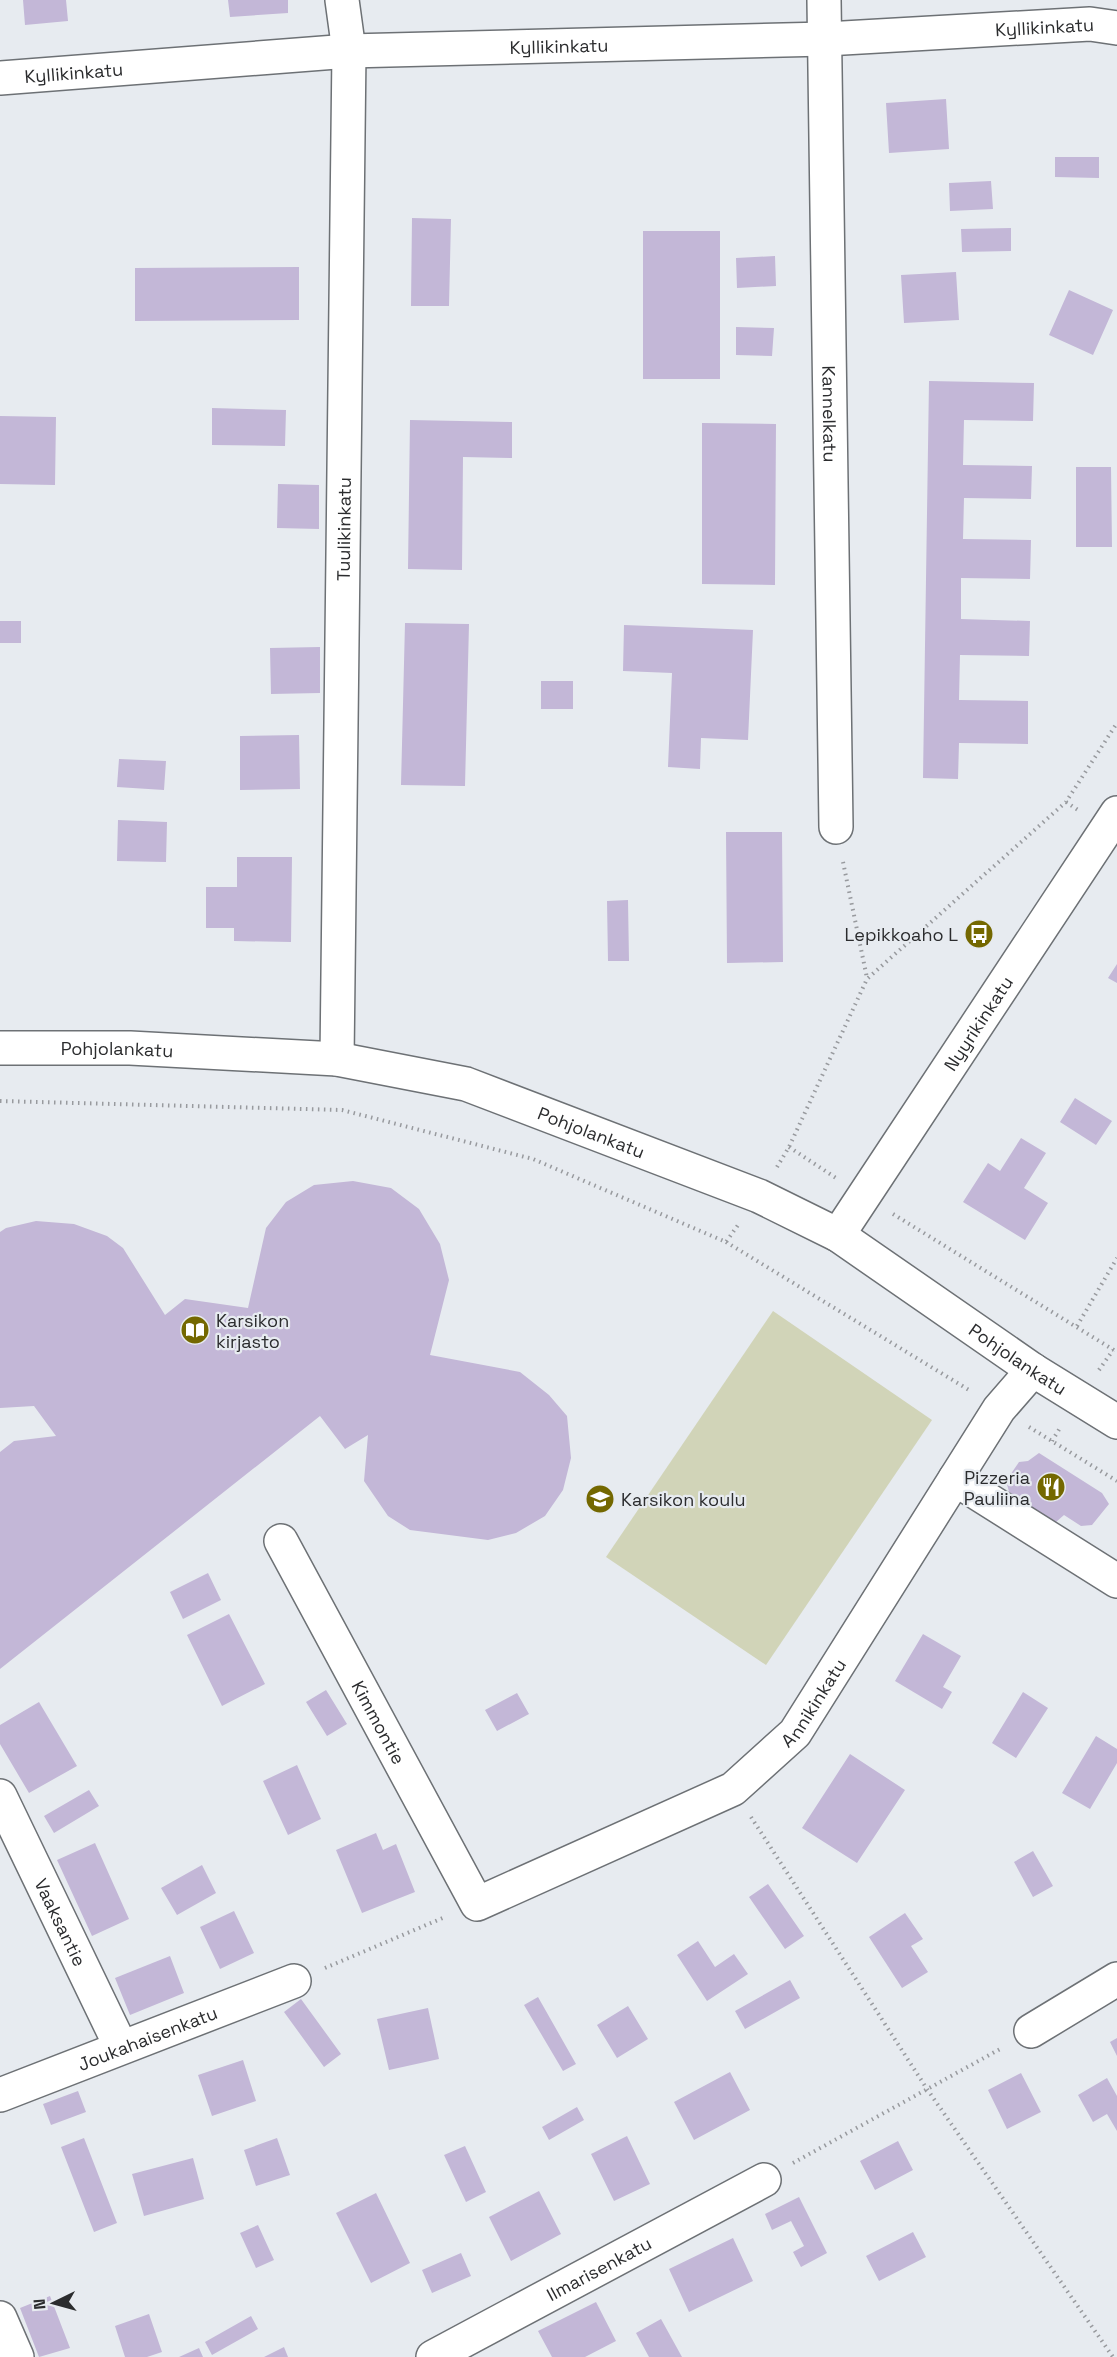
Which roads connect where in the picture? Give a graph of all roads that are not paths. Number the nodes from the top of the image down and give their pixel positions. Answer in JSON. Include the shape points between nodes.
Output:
{"nodes":[{"id":1,"x":342,"y":0,"type":"edge"},
{"id":2,"x":824,"y":0,"type":"edge"},
{"id":3,"x":1117,"y":28,"type":"edge"},
{"id":4,"x":826,"y":39,"type":"junction"},
{"id":5,"x":349,"y":51,"type":"junction"},
{"id":6,"x":0,"y":78,"type":"edge"},
{"id":7,"x":1117,"y":813,"type":"edge"},
{"id":8,"x":836,"y":827,"type":"road end"},
{"id":9,"x":0,"y":1048,"type":"edge"},
{"id":10,"x":337,"y":1059,"type":"junction"},
{"id":11,"x":838,"y":1235,"type":"junction"},
{"id":12,"x":1033,"y":1370,"type":"junction"},
{"id":13,"x":1117,"y":1422,"type":"edge"},
{"id":14,"x":955,"y":1479,"type":"junction"},
{"id":15,"x":281,"y":1541,"type":"dead end"},
{"id":16,"x":1117,"y":1581,"type":"edge"},
{"id":17,"x":0,"y":1796,"type":"edge"},
{"id":18,"x":477,"y":1904,"type":"joint"},
{"id":19,"x":1117,"y":1979,"type":"edge"},
{"id":20,"x":294,"y":1982,"type":"road end"},
{"id":21,"x":1031,"y":2031,"type":"road end"},
{"id":22,"x":121,"y":2048,"type":"junction"},
{"id":23,"x":0,"y":2095,"type":"edge"},
{"id":24,"x":764,"y":2180,"type":"road end"},
{"id":25,"x":0,"y":2318,"type":"edge"},
{"id":26,"x":17,"y":2357,"type":"edge"},
{"id":27,"x":433,"y":2357,"type":"edge"}],
"edges":[{"from":1,"to":5,"type":"street","name":"Tuulikinkatu"},
{"from":2,"to":4,"type":"street","name":"Kannelkatu"},
{"from":3,"to":4,"type":"street","name":"Kyllikinkatu","via":[[1090,24]]},
{"from":4,"to":5,"type":"street","name":"Kyllikinkatu"},
{"from":4,"to":8,"type":"street","name":"Kannelkatu"},
{"from":5,"to":6,"type":"street","name":"Kyllikinkatu"},
{"from":5,"to":10,"type":"street","name":"Tuulikinkatu"},
{"from":7,"to":11,"type":"street","name":"Nyyrikinkatu"},
{"from":9,"to":10,"type":"street","name":"Pohjolankatu","via":[[130,1048]]},
{"from":10,"to":11,"type":"street","name":"Pohjolankatu","via":[[466,1084],[759,1196]]},
{"from":11,"to":12,"type":"street","name":"Pohjolankatu"},
{"from":12,"to":13,"type":"street","name":"Pohjolankatu"},
{"from":12,"to":14,"type":"street","name":"Annikinkatu","via":[[999,1409]]},
{"from":14,"to":16,"type":"street"},
{"from":14,"to":18,"type":"street","name":"Annikinkatu","via":[[795,1733],[733,1789]]},
{"from":15,"to":18,"type":"street","name":"Kimmontie"},
{"from":17,"to":22,"type":"street","name":"Vaaksantie"},
{"from":19,"to":21,"type":"street"},
{"from":20,"to":22,"type":"street","name":"Joukahaisenkatu"},
{"from":22,"to":23,"type":"street","name":"Joukahaisenkatu"},
{"from":24,"to":27,"type":"street","name":"Ilmarisenkatu"},
{"from":25,"to":26,"type":"street"}]}
